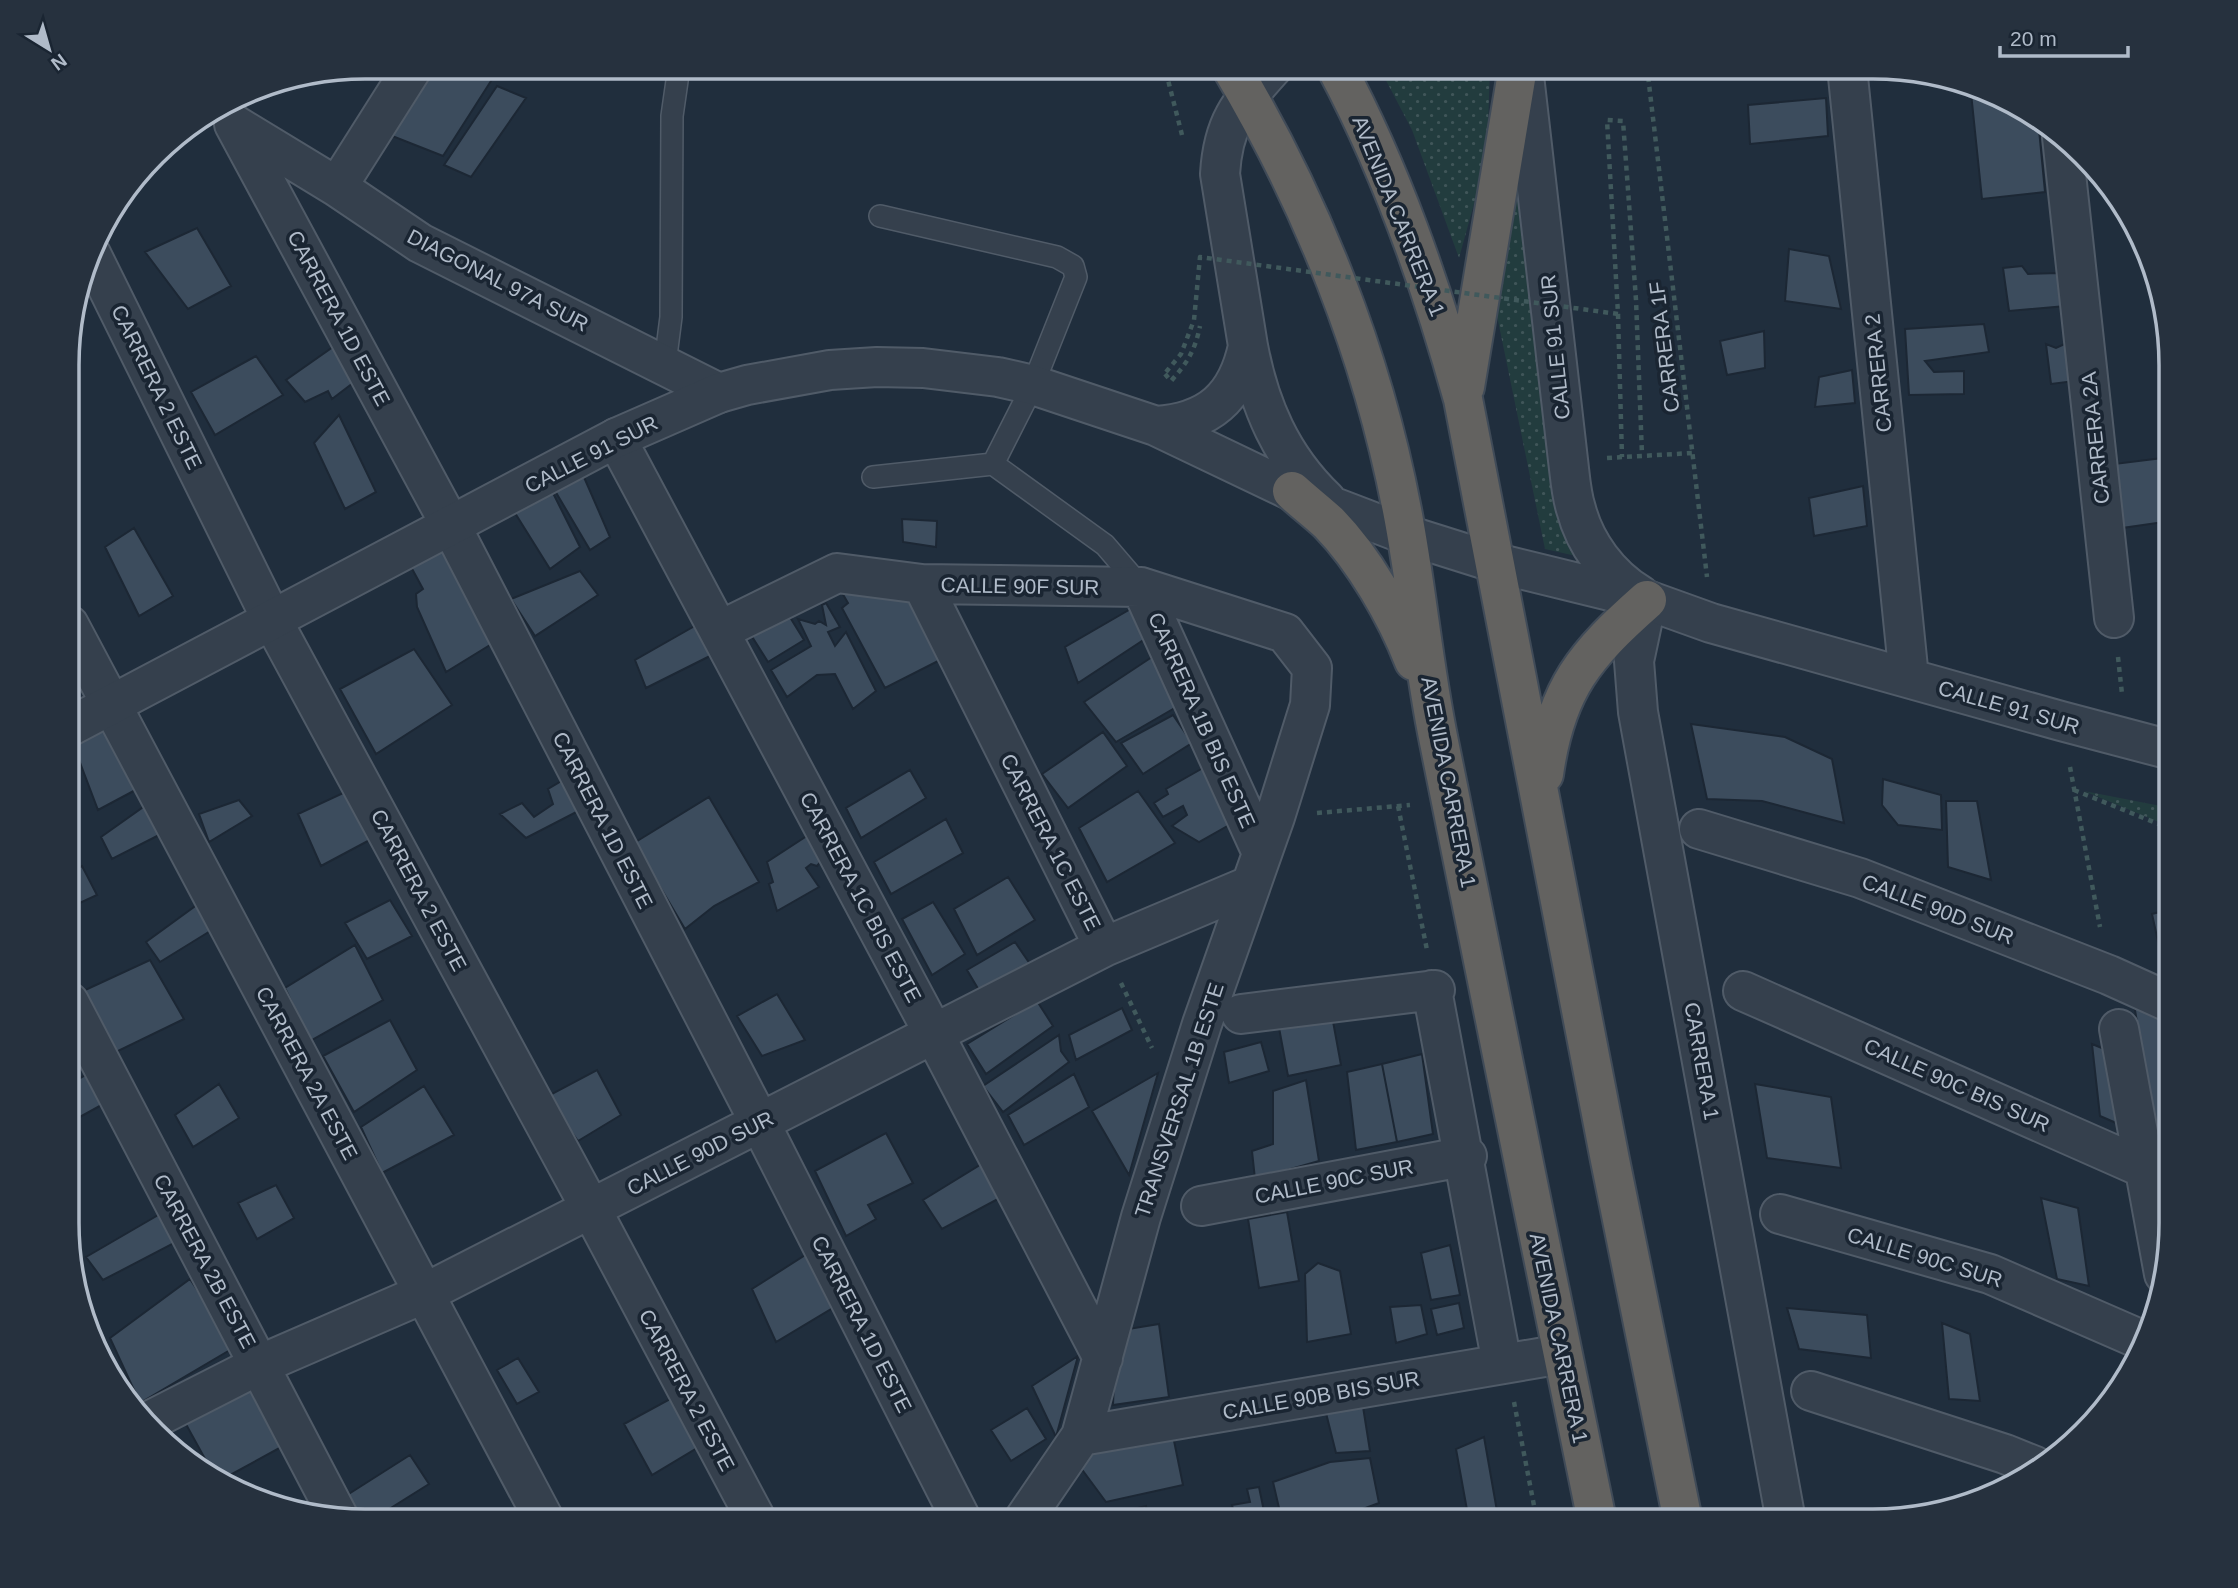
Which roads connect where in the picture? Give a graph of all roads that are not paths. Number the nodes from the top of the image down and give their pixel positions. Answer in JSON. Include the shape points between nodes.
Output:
{"nodes":[{"id":1,"x":405,"y":79,"type":"edge"},
{"id":2,"x":677,"y":79,"type":"edge"},
{"id":3,"x":1342,"y":79,"type":"edge"},
{"id":4,"x":1516,"y":79,"type":"edge"},
{"id":5,"x":1524,"y":79,"type":"edge"},
{"id":6,"x":1848,"y":79,"type":"edge"},
{"id":7,"x":1239,"y":81,"type":"edge"},
{"id":8,"x":223,"y":119,"type":"edge"},
{"id":9,"x":2064,"y":152,"type":"edge"},
{"id":10,"x":337,"y":187,"type":"junction"},
{"id":11,"x":880,"y":216,"type":"dead end"},
{"id":12,"x":97,"y":266,"type":"edge"},
{"id":13,"x":1248,"y":346,"type":"junction"},
{"id":14,"x":666,"y":364,"type":"junction"},
{"id":15,"x":1032,"y":385,"type":"junction"},
{"id":16,"x":719,"y":393,"type":"junction"},
{"id":17,"x":1463,"y":399,"type":"junction"},
{"id":18,"x":1156,"y":426,"type":"junction"},
{"id":19,"x":616,"y":438,"type":"junction"},
{"id":20,"x":993,"y":464,"type":"junction"},
{"id":21,"x":873,"y":477,"type":"dead end"},
{"id":22,"x":1292,"y":491,"type":"junction"},
{"id":23,"x":1335,"y":509,"type":"junction"},
{"id":24,"x":451,"y":526,"type":"junction"},
{"id":25,"x":1407,"y":535,"type":"junction"},
{"id":26,"x":1496,"y":563,"type":"junction"},
{"id":27,"x":922,"y":584,"type":"junction"},
{"id":28,"x":1141,"y":587,"type":"junction"},
{"id":29,"x":1647,"y":600,"type":"junction"},
{"id":30,"x":2114,"y":618,"type":"road end"},
{"id":31,"x":272,"y":620,"type":"junction"},
{"id":32,"x":719,"y":631,"type":"junction"},
{"id":33,"x":79,"y":644,"type":"edge"},
{"id":34,"x":1312,"y":668,"type":"joint"},
{"id":35,"x":1909,"y":678,"type":"junction"},
{"id":36,"x":111,"y":705,"type":"junction"},
{"id":37,"x":79,"y":722,"type":"edge"},
{"id":38,"x":1438,"y":736,"type":"junction"},
{"id":39,"x":2159,"y":747,"type":"edge"},
{"id":40,"x":1546,"y":821,"type":"junction"},
{"id":41,"x":1699,"y":829,"type":"dead end"},
{"id":42,"x":1256,"y":869,"type":"junction"},
{"id":43,"x":1104,"y":947,"type":"junction"},
{"id":44,"x":1743,"y":991,"type":"dead end"},
{"id":45,"x":2159,"y":998,"type":"edge"},
{"id":46,"x":1241,"y":1014,"type":"dead end"},
{"id":47,"x":79,"y":1021,"type":"edge"},
{"id":48,"x":2119,"y":1029,"type":"dead end"},
{"id":49,"x":934,"y":1034,"type":"junction"},
{"id":50,"x":760,"y":1123,"type":"junction"},
{"id":51,"x":1465,"y":1157,"type":"junction"},
{"id":52,"x":2158,"y":1174,"type":"edge"},
{"id":53,"x":1200,"y":1206,"type":"dead end"},
{"id":54,"x":591,"y":1209,"type":"junction"},
{"id":55,"x":1780,"y":1214,"type":"dead end"},
{"id":56,"x":425,"y":1293,"type":"junction"},
{"id":57,"x":2135,"y":1337,"type":"edge"},
{"id":58,"x":1562,"y":1354,"type":"junction"},
{"id":59,"x":1103,"y":1358,"type":"junction"},
{"id":60,"x":1502,"y":1364,"type":"junction"},
{"id":61,"x":259,"y":1365,"type":"junction"},
{"id":62,"x":1811,"y":1391,"type":"dead end"},
{"id":63,"x":156,"y":1418,"type":"edge"},
{"id":64,"x":1081,"y":1436,"type":"junction"},
{"id":65,"x":2028,"y":1463,"type":"edge"},
{"id":66,"x":334,"y":1508,"type":"edge"},
{"id":67,"x":539,"y":1509,"type":"edge"},
{"id":68,"x":751,"y":1509,"type":"edge"},
{"id":69,"x":956,"y":1509,"type":"edge"},
{"id":70,"x":1031,"y":1509,"type":"edge"},
{"id":71,"x":1594,"y":1509,"type":"edge"},
{"id":72,"x":1681,"y":1509,"type":"edge"},
{"id":73,"x":1784,"y":1509,"type":"edge"}],
"edges":[{"from":1,"to":10,"type":"street"},
{"from":2,"to":14,"type":"lane","via":[[672,116],[671,317]]},
{"from":3,"to":17,"type":"highway","name":"AVENIDA CARRERA 1","via":[[1415,244]]},
{"from":4,"to":17,"type":"highway"},
{"from":5,"to":29,"type":"street","name":"CALLE 91 SUR","via":[[1576,509],[1600,559],[1622,584]]},
{"from":6,"to":35,"type":"street","name":"CARRERA 2"},
{"from":7,"to":13,"type":"street","name":"CALLE 91 SUR","via":[[1235,113],[1223,141],[1220,174]]},
{"from":7,"to":25,"type":"highway","name":"AVENIDA CARRERA 1","via":[[1317,235],[1346,309],[1371,383]]},
{"from":8,"to":10,"type":"street","name":"DIAGONAL 97A SUR"},
{"from":8,"to":24,"type":"street","name":"CARRERA 1D ESTE"},
{"from":9,"to":30,"type":"street","name":"CARRERA 2A"},
{"from":10,"to":14,"type":"street","name":"DIAGONAL 97A SUR","via":[[420,243]]},
{"from":11,"to":15,"type":"lane","via":[[1057,257],[1073,266],[1076,277]]},
{"from":12,"to":31,"type":"street","name":"CARRERA 2 ESTE"},
{"from":13,"to":18,"type":"street","name":"CALLE 91 SUR","via":[[1243,368],[1219,405],[1200,417]]},
{"from":13,"to":23,"type":"street","via":[[1263,407],[1276,435],[1292,462]]},
{"from":14,"to":16,"type":"street","name":"DIAGONAL 97A SUR"},
{"from":15,"to":16,"type":"street","name":"CALLE 91 SUR","via":[[923,368],[877,367],[771,379]]},
{"from":15,"to":18,"type":"street","name":"CALLE 91 SUR"},
{"from":15,"to":20,"type":"lane"},
{"from":16,"to":19,"type":"street","name":"CALLE 91 SUR"},
{"from":17,"to":26,"type":"highway","name":"AVENIDA CARRERA 1"},
{"from":18,"to":22,"type":"street","name":"CALLE 91 SUR"},
{"from":19,"to":24,"type":"street","name":"CALLE 91 SUR"},
{"from":19,"to":32,"type":"street","name":"CARRERA 1C BIS ESTE"},
{"from":20,"to":21,"type":"lane"},
{"from":20,"to":28,"type":"lane","via":[[1105,545]]},
{"from":22,"to":23,"type":"street","name":"CALLE 91 SUR"},
{"from":22,"to":38,"type":"highway","via":[[1330,524],[1385,603],[1407,645]]},
{"from":23,"to":25,"type":"street","name":"CALLE 91 SUR"},
{"from":24,"to":31,"type":"street","name":"CALLE 91 SUR"},
{"from":24,"to":50,"type":"street","name":"CARRERA 1D ESTE"},
{"from":25,"to":26,"type":"street","name":"CALLE 91 SUR"},
{"from":25,"to":38,"type":"highway","name":"AVENIDA CARRERA 1"},
{"from":26,"to":29,"type":"street","name":"CALLE 91 SUR"},
{"from":26,"to":40,"type":"highway","name":"AVENIDA CARRERA 1"},
{"from":27,"to":28,"type":"street","name":"CALLE 90F SUR"},
{"from":27,"to":32,"type":"street","name":"CALLE 90F SUR","via":[[837,573]]},
{"from":27,"to":43,"type":"street","name":"CARRERA 1C ESTE"},
{"from":28,"to":34,"type":"street","name":"CALLE 90F SUR","via":[[1285,633]]},
{"from":28,"to":42,"type":"street","name":"CARRERA 1B BIS ESTE"},
{"from":29,"to":35,"type":"street","name":"CALLE 91 SUR"},
{"from":29,"to":40,"type":"highway","via":[[1585,661],[1563,697],[1549,737]]},
{"from":29,"to":73,"type":"street","name":"CARRERA 1","via":[[1634,661],[1638,712]]},
{"from":31,"to":36,"type":"street","name":"CALLE 91 SUR"},
{"from":31,"to":54,"type":"street","name":"CARRERA 2 ESTE"},
{"from":32,"to":49,"type":"street","name":"CARRERA 1C BIS ESTE"},
{"from":33,"to":36,"type":"street","name":"CARRERA 2A ESTE"},
{"from":34,"to":42,"type":"street","name":"TRANSVERSAL 1B ESTE","via":[[1310,705]]},
{"from":35,"to":39,"type":"street","name":"CALLE 91 SUR"},
{"from":36,"to":37,"type":"street","name":"CALLE 91 SUR"},
{"from":36,"to":56,"type":"street","name":"CARRERA 2A ESTE"},
{"from":38,"to":58,"type":"highway","name":"AVENIDA CARRERA 1"},
{"from":40,"to":72,"type":"highway","name":"AVENIDA CARRERA 1"},
{"from":41,"to":45,"type":"street","name":"CALLE 90D SUR","via":[[1860,878]]},
{"from":42,"to":43,"type":"street","name":"CALLE 90D SUR"},
{"from":42,"to":59,"type":"street","name":"TRANSVERSAL 1B ESTE","via":[[1141,1217]]},
{"from":43,"to":49,"type":"street","name":"CALLE 90D SUR"},
{"from":44,"to":52,"type":"street","name":"CALLE 90C BIS SUR"},
{"from":46,"to":51,"type":"street","via":[[1433,990]]},
{"from":47,"to":61,"type":"street","name":"CARRERA 2B ESTE"},
{"from":48,"to":52,"type":"street"},
{"from":49,"to":50,"type":"street","name":"CALLE 90D SUR"},
{"from":49,"to":59,"type":"street","name":"CARRERA 1C BIS ESTE"},
{"from":50,"to":54,"type":"street","name":"CALLE 90D SUR"},
{"from":50,"to":69,"type":"street","name":"CARRERA 1D ESTE"},
{"from":51,"to":53,"type":"street","name":"CALLE 90C SUR"},
{"from":51,"to":60,"type":"street"},
{"from":54,"to":56,"type":"street","name":"CALLE 90D SUR"},
{"from":54,"to":68,"type":"street","name":"CARRERA 2 ESTE"},
{"from":55,"to":57,"type":"street","name":"CALLE 90C SUR","via":[[1990,1274]]},
{"from":56,"to":61,"type":"street","name":"CALLE 90D SUR"},
{"from":56,"to":67,"type":"street","name":"CARRERA 2A ESTE"},
{"from":58,"to":60,"type":"street","name":"CALLE 90B BIS SUR"},
{"from":58,"to":71,"type":"highway","name":"AVENIDA CARRERA 1"},
{"from":59,"to":64,"type":"street","name":"TRANSVERSAL 1B ESTE"},
{"from":60,"to":64,"type":"street","name":"CALLE 90B BIS SUR"},
{"from":61,"to":63,"type":"street","name":"CALLE 90D SUR"},
{"from":61,"to":66,"type":"street","name":"CARRERA 2B ESTE"},
{"from":62,"to":65,"type":"street"},
{"from":64,"to":70,"type":"street","name":"TRANSVERSAL 1B ESTE"}]}
